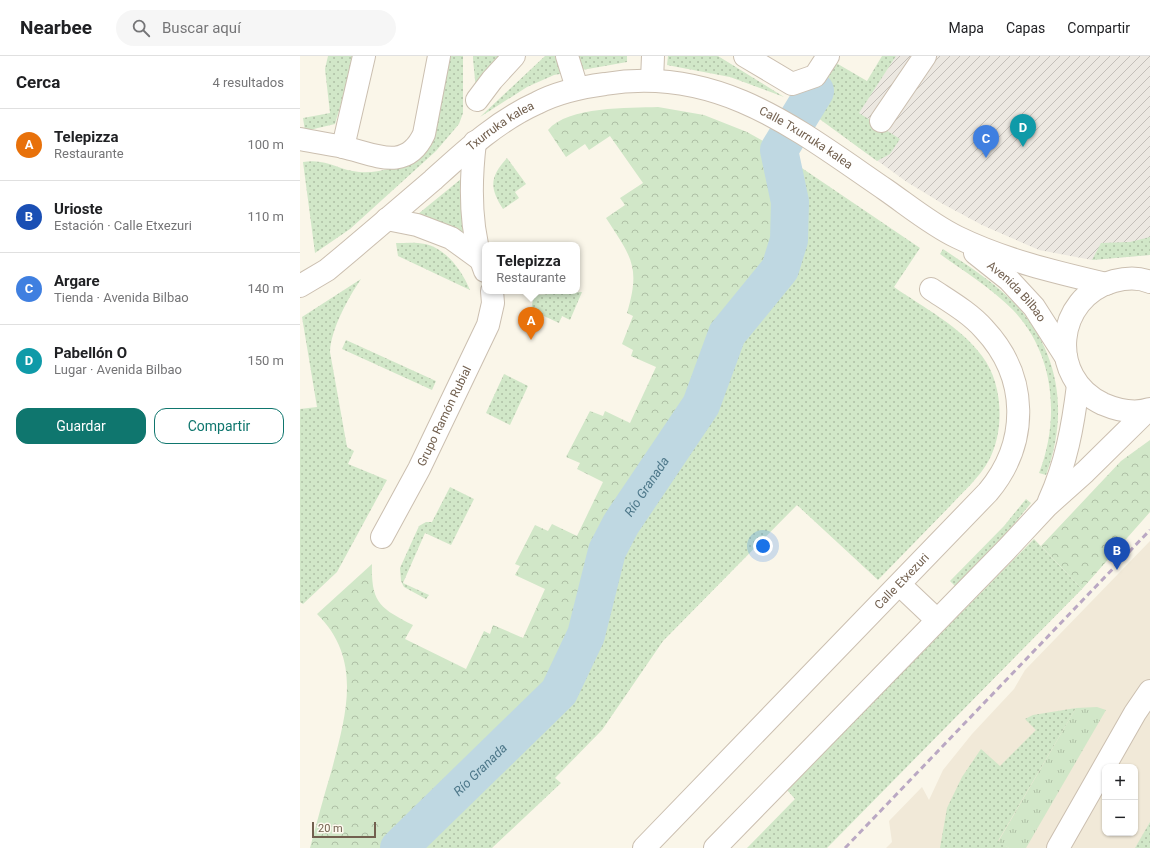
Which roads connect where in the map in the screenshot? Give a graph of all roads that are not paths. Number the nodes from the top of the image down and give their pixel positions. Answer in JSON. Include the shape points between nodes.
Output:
{"nodes":[{"id":1,"x":364,"y":56,"type":"edge"},
{"id":2,"x":439,"y":56,"type":"edge"},
{"id":3,"x":514,"y":56,"type":"edge"},
{"id":4,"x":567,"y":56,"type":"edge"},
{"id":5,"x":653,"y":56,"type":"edge"},
{"id":6,"x":745,"y":56,"type":"edge"},
{"id":7,"x":828,"y":56,"type":"edge"},
{"id":8,"x":925,"y":56,"type":"edge"},
{"id":9,"x":652,"y":80,"type":"junction"},
{"id":10,"x":577,"y":88,"type":"junction"},
{"id":11,"x":477,"y":100,"type":"dead end"},
{"id":12,"x":744,"y":102,"type":"joint"},
{"id":13,"x":881,"y":121,"type":"dead end"},
{"id":14,"x":300,"y":139,"type":"edge"},
{"id":15,"x":475,"y":142,"type":"junction"},
{"id":16,"x":343,"y":147,"type":"junction"},
{"id":17,"x":867,"y":177,"type":"joint"},
{"id":18,"x":388,"y":219,"type":"junction"},
{"id":19,"x":956,"y":237,"type":"junction"},
{"id":20,"x":482,"y":260,"type":"edge"},
{"id":21,"x":482,"y":264,"type":"edge"},
{"id":22,"x":1147,"y":279,"type":"edge"},
{"id":23,"x":1106,"y":284,"type":"junction"},
{"id":24,"x":300,"y":286,"type":"edge"},
{"id":25,"x":931,"y":289,"type":"dead end"},
{"id":26,"x":492,"y":294,"type":"edge"},
{"id":27,"x":1066,"y":357,"type":"junction"},
{"id":28,"x":1078,"y":385,"type":"junction"},
{"id":29,"x":1149,"y":409,"type":"edge"},
{"id":30,"x":1047,"y":506,"type":"junction"},
{"id":31,"x":382,"y":537,"type":"dead end"},
{"id":32,"x":900,"y":585,"type":"junction"},
{"id":33,"x":937,"y":620,"type":"junction"},
{"id":34,"x":1150,"y":692,"type":"edge"},
{"id":35,"x":644,"y":848,"type":"edge"},
{"id":36,"x":715,"y":848,"type":"edge"},
{"id":37,"x":1058,"y":848,"type":"edge"}],
"edges":[{"from":1,"to":16,"type":"street"},
{"from":2,"to":16,"type":"street","via":[[424,134],[412,151],[394,158],[368,155]]},
{"from":3,"to":11,"type":"street"},
{"from":4,"to":10,"type":"street"},
{"from":5,"to":9,"type":"street"},
{"from":6,"to":7,"type":"street","via":[[792,84],[815,76]]},
{"from":8,"to":13,"type":"street"},
{"from":9,"to":10,"type":"street","name":"Txurruka kalea","via":[[614,82]]},
{"from":9,"to":12,"type":"street","name":"Txurruka kalea","via":[[710,89]]},
{"from":10,"to":15,"type":"street","name":"Txurruka kalea","via":[[537,102],[505,120]]},
{"from":12,"to":17,"type":"street","name":"Calle Txurruka kalea","via":[[782,122]]},
{"from":14,"to":16,"type":"street"},
{"from":15,"to":18,"type":"street","name":"Txurruka kalea"},
{"from":15,"to":20,"type":"street","via":[[472,205]]},
{"from":17,"to":19,"type":"street","name":"Avenida Bilbao"},
{"from":18,"to":21,"type":"street","via":[[451,238]]},
{"from":18,"to":24,"type":"street","name":"Txurruka kalea","via":[[327,270]]},
{"from":19,"to":23,"type":"street","name":"Avenida Bilbao","via":[[1006,258]]},
{"from":19,"to":27,"type":"street","name":"Avenida Bilbao","via":[[1009,280],[1034,307]]},
{"from":22,"to":23,"type":"street","via":[[1123,279]]},
{"from":23,"to":27,"type":"street","via":[[1086,296],[1073,311],[1065,338]]},
{"from":25,"to":32,"type":"street","name":"Calle Etxezuri","via":[[984,328],[1000,349],[1018,397],[1018,428],[1011,455],[998,480]]},
{"from":26,"to":31,"type":"street","name":"Grupo Ramón Rubial","via":[[488,325],[419,469]]},
{"from":27,"to":28,"type":"street","via":[[1071,374]]},
{"from":28,"to":29,"type":"street","via":[[1093,399],[1112,408],[1131,411]]},
{"from":28,"to":30,"type":"street","via":[[1073,428],[1058,483]]},
{"from":29,"to":30,"type":"street","via":[[1086,472]]},
{"from":30,"to":33,"type":"street"},
{"from":32,"to":33,"type":"street"},
{"from":32,"to":35,"type":"street","name":"Calle Etxezuri"},
{"from":33,"to":36,"type":"street"},
{"from":34,"to":37,"type":"street","via":[[1135,713]]}]}
